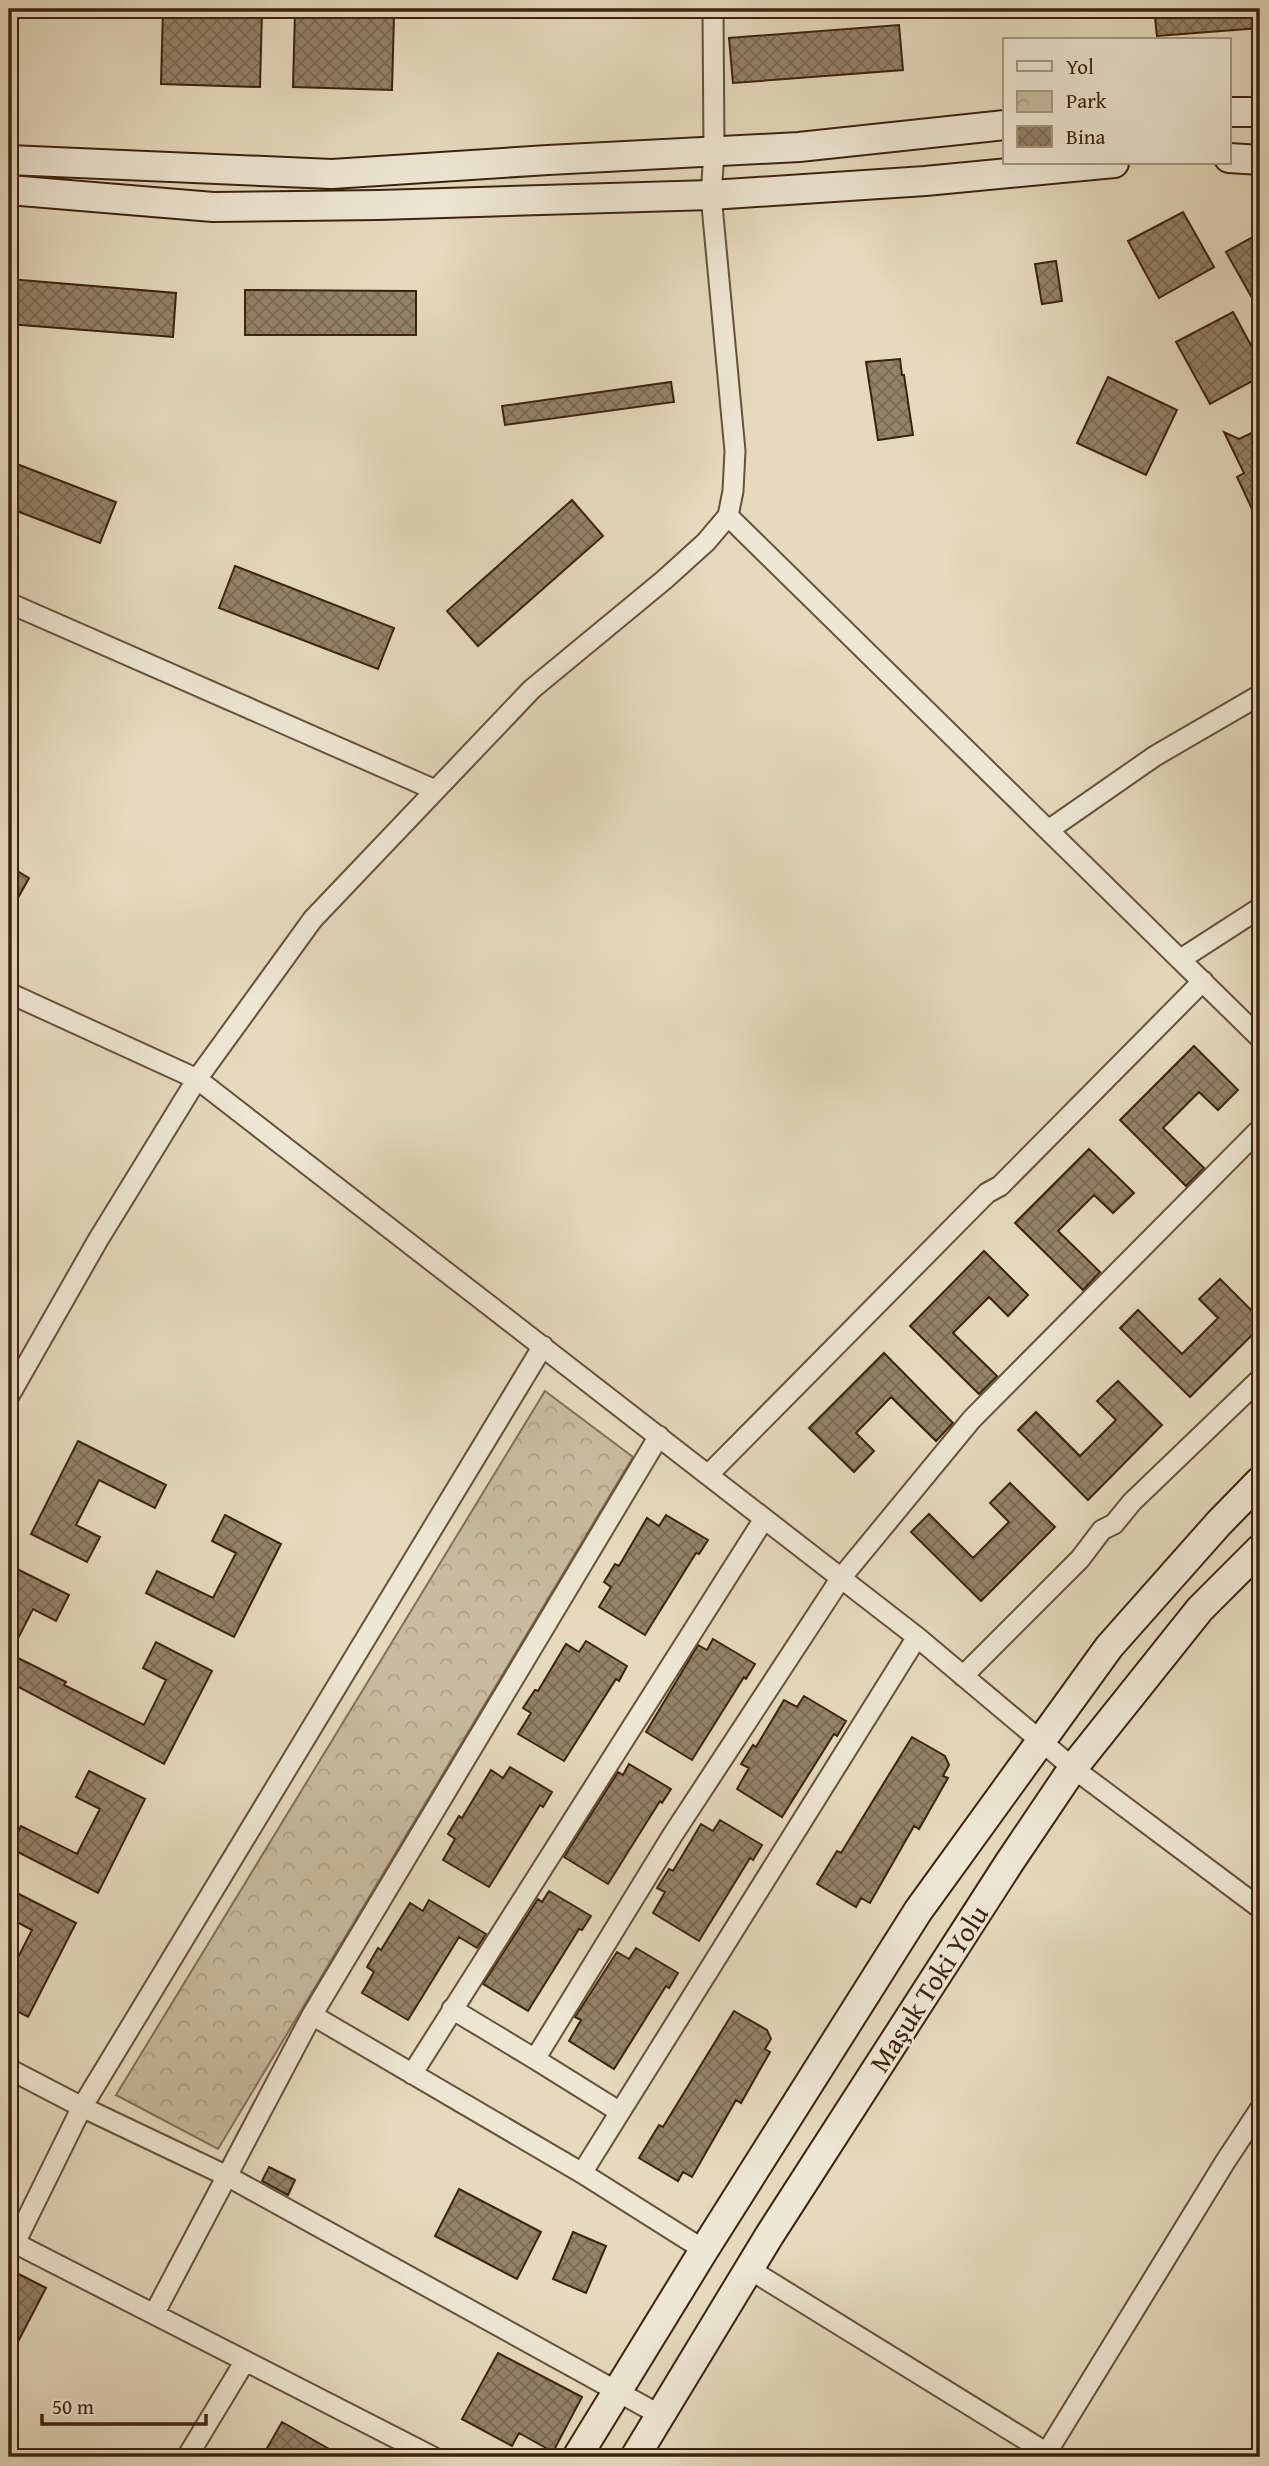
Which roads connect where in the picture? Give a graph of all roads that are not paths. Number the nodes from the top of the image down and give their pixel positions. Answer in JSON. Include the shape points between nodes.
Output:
{"nodes":[{"id":1,"x":713,"y":9,"type":"edge"},
{"id":2,"x":1230,"y":112,"type":"edge"},
{"id":3,"x":1260,"y":112,"type":"edge"},
{"id":4,"x":1003,"y":125,"type":"edge"},
{"id":5,"x":714,"y":152,"type":"junction"},
{"id":6,"x":1230,"y":158,"type":"edge"},
{"id":7,"x":9,"y":160,"type":"edge"},
{"id":8,"x":1260,"y":160,"type":"edge"},
{"id":9,"x":1104,"y":164,"type":"edge"},
{"id":10,"x":9,"y":190,"type":"edge"},
{"id":11,"x":711,"y":195,"type":"junction"},
{"id":12,"x":729,"y":516,"type":"junction"},
{"id":13,"x":9,"y":603,"type":"edge"},
{"id":14,"x":1260,"y":695,"type":"edge"},
{"id":15,"x":435,"y":790,"type":"junction"},
{"id":16,"x":1050,"y":829,"type":"junction"},
{"id":17,"x":1260,"y":908,"type":"edge"},
{"id":18,"x":1181,"y":959,"type":"junction"},
{"id":19,"x":1203,"y":981,"type":"junction"},
{"id":20,"x":9,"y":993,"type":"edge"},
{"id":21,"x":1260,"y":1038,"type":"edge"},
{"id":22,"x":197,"y":1079,"type":"junction"},
{"id":23,"x":1260,"y":1129,"type":"edge"},
{"id":24,"x":543,"y":1346,"type":"junction"},
{"id":25,"x":1260,"y":1378,"type":"edge"},
{"id":26,"x":9,"y":1396,"type":"edge"},
{"id":27,"x":659,"y":1436,"type":"junction"},
{"id":28,"x":708,"y":1475,"type":"junction"},
{"id":29,"x":1260,"y":1481,"type":"edge"},
{"id":30,"x":764,"y":1519,"type":"junction"},
{"id":31,"x":1260,"y":1549,"type":"edge"},
{"id":32,"x":841,"y":1578,"type":"junction"},
{"id":33,"x":917,"y":1637,"type":"junction"},
{"id":34,"x":963,"y":1676,"type":"junction"},
{"id":35,"x":1040,"y":1740,"type":"junction"},
{"id":36,"x":1073,"y":1768,"type":"junction"},
{"id":37,"x":1260,"y":1908,"type":"edge"},
{"id":38,"x":452,"y":2009,"type":"junction"},
{"id":39,"x":312,"y":2015,"type":"junction"},
{"id":40,"x":535,"y":2059,"type":"junction"},
{"id":41,"x":9,"y":2069,"type":"edge"},
{"id":42,"x":412,"y":2074,"type":"junction"},
{"id":43,"x":82,"y":2108,"type":"junction"},
{"id":44,"x":1260,"y":2109,"type":"edge"},
{"id":45,"x":620,"y":2112,"type":"junction"},
{"id":46,"x":582,"y":2172,"type":"junction"},
{"id":47,"x":227,"y":2176,"type":"junction"},
{"id":48,"x":12,"y":2241,"type":"edge"},
{"id":49,"x":704,"y":2250,"type":"junction"},
{"id":50,"x":749,"y":2269,"type":"junction"},
{"id":51,"x":154,"y":2314,"type":"junction"},
{"id":52,"x":245,"y":2361,"type":"junction"},
{"id":53,"x":616,"y":2391,"type":"junction"},
{"id":54,"x":660,"y":2415,"type":"junction"},
{"id":55,"x":1045,"y":2455,"type":"edge"},
{"id":56,"x":187,"y":2457,"type":"edge"},
{"id":57,"x":433,"y":2457,"type":"edge"},
{"id":58,"x":577,"y":2457,"type":"edge"},
{"id":59,"x":635,"y":2457,"type":"edge"}],
"edges":[{"from":1,"to":5,"type":"street"},
{"from":2,"to":3,"type":"main road"},
{"from":4,"to":5,"type":"main road","via":[[799,148]]},
{"from":5,"to":7,"type":"main road","via":[[332,174]]},
{"from":5,"to":11,"type":"street"},
{"from":6,"to":8,"type":"main road"},
{"from":9,"to":11,"type":"main road"},
{"from":10,"to":11,"type":"main road","via":[[213,208]]},
{"from":11,"to":12,"type":"street","via":[[735,451]]},
{"from":12,"to":15,"type":"street","via":[[664,580],[532,689]]},
{"from":12,"to":16,"type":"street"},
{"from":13,"to":15,"type":"street"},
{"from":14,"to":16,"type":"street","via":[[1155,756]]},
{"from":15,"to":22,"type":"street","via":[[313,919]]},
{"from":16,"to":18,"type":"street"},
{"from":17,"to":18,"type":"street"},
{"from":18,"to":19,"type":"street"},
{"from":19,"to":21,"type":"street"},
{"from":19,"to":28,"type":"street"},
{"from":20,"to":22,"type":"street"},
{"from":22,"to":24,"type":"street"},
{"from":22,"to":26,"type":"street"},
{"from":23,"to":32,"type":"street","via":[[972,1419]]},
{"from":24,"to":27,"type":"street"},
{"from":24,"to":43,"type":"street"},
{"from":25,"to":34,"type":"street","via":[[1114,1524],[1102,1530],[1080,1559]]},
{"from":27,"to":28,"type":"street"},
{"from":27,"to":39,"type":"street"},
{"from":28,"to":30,"type":"street"},
{"from":29,"to":35,"type":"main road","via":[[1109,1647]]},
{"from":30,"to":32,"type":"street"},
{"from":30,"to":38,"type":"street"},
{"from":31,"to":36,"type":"main road","name":"Maşuk Toki Yolu","via":[[1200,1609]]},
{"from":32,"to":33,"type":"street"},
{"from":32,"to":40,"type":"street","via":[[672,1836]]},
{"from":33,"to":34,"type":"street"},
{"from":33,"to":45,"type":"street"},
{"from":34,"to":35,"type":"street"},
{"from":35,"to":36,"type":"street"},
{"from":35,"to":49,"type":"main road","via":[[918,1911]]},
{"from":36,"to":37,"type":"street"},
{"from":36,"to":50,"type":"main road","name":"Maşuk Toki Yolu"},
{"from":38,"to":40,"type":"street"},
{"from":38,"to":42,"type":"street"},
{"from":39,"to":42,"type":"street"},
{"from":39,"to":47,"type":"street"},
{"from":40,"to":45,"type":"street"},
{"from":41,"to":43,"type":"street"},
{"from":42,"to":46,"type":"street"},
{"from":43,"to":47,"type":"street"},
{"from":43,"to":48,"type":"street"},
{"from":44,"to":55,"type":"street"},
{"from":45,"to":46,"type":"street"},
{"from":46,"to":49,"type":"street"},
{"from":47,"to":51,"type":"street"},
{"from":47,"to":53,"type":"street"},
{"from":48,"to":51,"type":"street"},
{"from":49,"to":53,"type":"main road"},
{"from":50,"to":54,"type":"main road","name":"Maşuk Toki Yolu"},
{"from":50,"to":55,"type":"street"},
{"from":51,"to":52,"type":"street"},
{"from":52,"to":56,"type":"street"},
{"from":52,"to":57,"type":"street"},
{"from":53,"to":54,"type":"street"},
{"from":53,"to":58,"type":"main road"},
{"from":54,"to":59,"type":"main road","name":"Maşuk Toki Yolu"}]}
